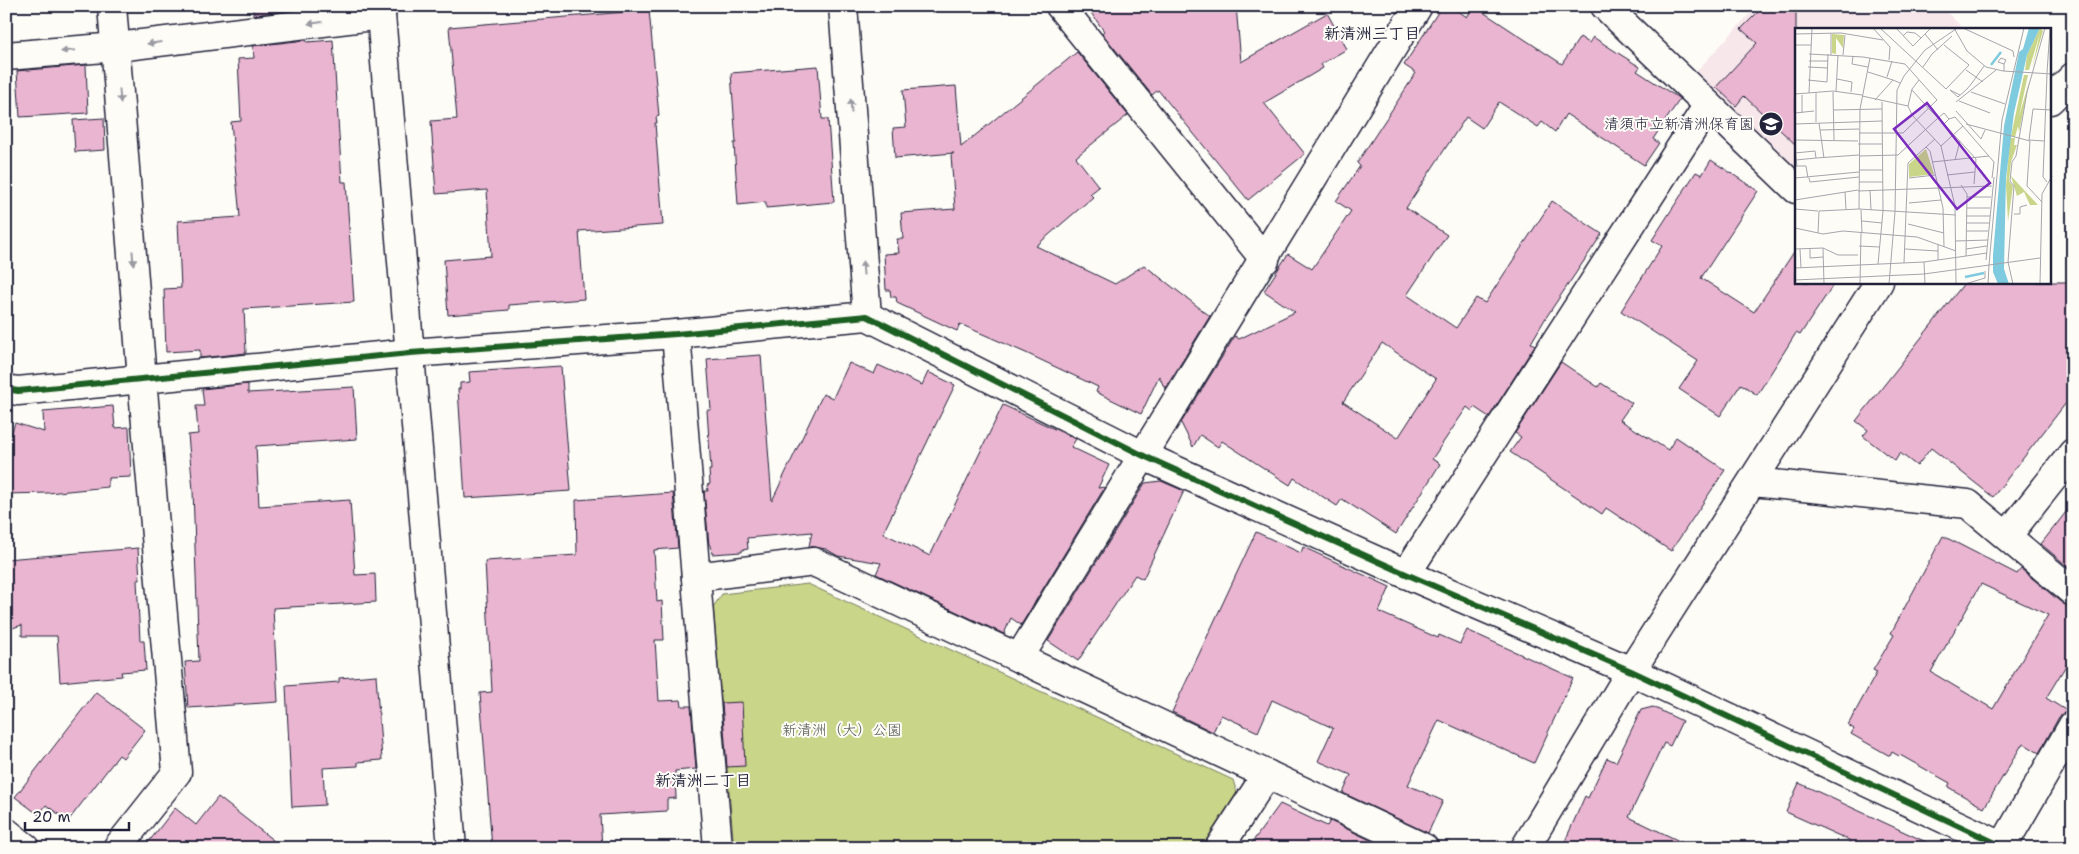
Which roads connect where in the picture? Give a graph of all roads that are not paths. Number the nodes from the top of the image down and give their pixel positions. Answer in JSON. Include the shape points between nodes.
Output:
{"nodes":[{"id":1,"x":112,"y":6,"type":"edge"},
{"id":2,"x":844,"y":6,"type":"edge"},
{"id":3,"x":1060,"y":6,"type":"edge"},
{"id":4,"x":1418,"y":6,"type":"edge"},
{"id":5,"x":1605,"y":6,"type":"edge"},
{"id":6,"x":383,"y":9,"type":"edge"},
{"id":7,"x":116,"y":47,"type":"junction"},
{"id":8,"x":6,"y":56,"type":"edge"},
{"id":9,"x":2073,"y":77,"type":"edge"},
{"id":10,"x":2052,"y":98,"type":"edge"},
{"id":11,"x":1708,"y":105,"type":"junction"},
{"id":12,"x":1795,"y":188,"type":"edge"},
{"id":13,"x":1265,"y":260,"type":"junction"},
{"id":14,"x":1879,"y":284,"type":"edge"},
{"id":15,"x":867,"y":316,"type":"junction"},
{"id":16,"x":676,"y":334,"type":"junction"},
{"id":17,"x":410,"y":353,"type":"junction"},
{"id":18,"x":142,"y":379,"type":"junction"},
{"id":19,"x":6,"y":388,"type":"edge"},
{"id":20,"x":2073,"y":453,"type":"edge"},
{"id":21,"x":1144,"y":456,"type":"junction"},
{"id":22,"x":1752,"y":482,"type":"junction"},
{"id":23,"x":2007,"y":536,"type":"junction"},
{"id":24,"x":1406,"y":574,"type":"junction"},
{"id":25,"x":696,"y":577,"type":"junction"},
{"id":26,"x":2073,"y":592,"type":"edge"},
{"id":27,"x":1019,"y":658,"type":"junction"},
{"id":28,"x":1631,"y":671,"type":"junction"},
{"id":29,"x":2073,"y":725,"type":"edge"},
{"id":30,"x":1267,"y":774,"type":"junction"},
{"id":31,"x":6,"y":832,"type":"edge"},
{"id":32,"x":2004,"y":847,"type":"edge"},
{"id":33,"x":26,"y":848,"type":"edge"},
{"id":34,"x":117,"y":848,"type":"edge"},
{"id":35,"x":452,"y":848,"type":"edge"},
{"id":36,"x":718,"y":848,"type":"edge"},
{"id":37,"x":1219,"y":848,"type":"edge"},
{"id":38,"x":1424,"y":848,"type":"edge"},
{"id":39,"x":1525,"y":848,"type":"edge"}],
"edges":[{"from":1,"to":7,"type":"street"},
{"from":15,"to":2,"type":"street","one_way":true},
{"from":3,"to":13,"type":"street"},
{"from":4,"to":13,"type":"street"},
{"from":5,"to":11,"type":"street"},
{"from":6,"to":7,"type":"street","one_way":true},
{"from":6,"to":17,"type":"street"},
{"from":7,"to":8,"type":"street","one_way":true},
{"from":7,"to":18,"type":"street","one_way":true},
{"from":9,"to":10,"type":"street"},
{"from":11,"to":12,"type":"street"},
{"from":11,"to":24,"type":"street"},
{"from":13,"to":21,"type":"street"},
{"from":14,"to":22,"type":"street"},
{"from":15,"to":16,"type":"street"},
{"from":15,"to":21,"type":"street"},
{"from":16,"to":17,"type":"street"},
{"from":16,"to":25,"type":"street"},
{"from":17,"to":18,"type":"street"},
{"from":17,"to":35,"type":"street"},
{"from":18,"to":19,"type":"street","via":[[18,391]]},
{"from":18,"to":34,"type":"street","via":[[177,772]]},
{"from":20,"to":23,"type":"street"},
{"from":21,"to":24,"type":"street"},
{"from":21,"to":27,"type":"street"},
{"from":22,"to":23,"type":"street","via":[[1968,504]]},
{"from":22,"to":28,"type":"street"},
{"from":23,"to":26,"type":"street"},
{"from":24,"to":28,"type":"street"},
{"from":25,"to":27,"type":"street","via":[[814,562]]},
{"from":25,"to":36,"type":"street"},
{"from":27,"to":30,"type":"street"},
{"from":28,"to":32,"type":"street"},
{"from":28,"to":39,"type":"street"},
{"from":29,"to":32,"type":"street"},
{"from":30,"to":37,"type":"street"},
{"from":30,"to":38,"type":"street"},
{"from":31,"to":33,"type":"street"}]}
